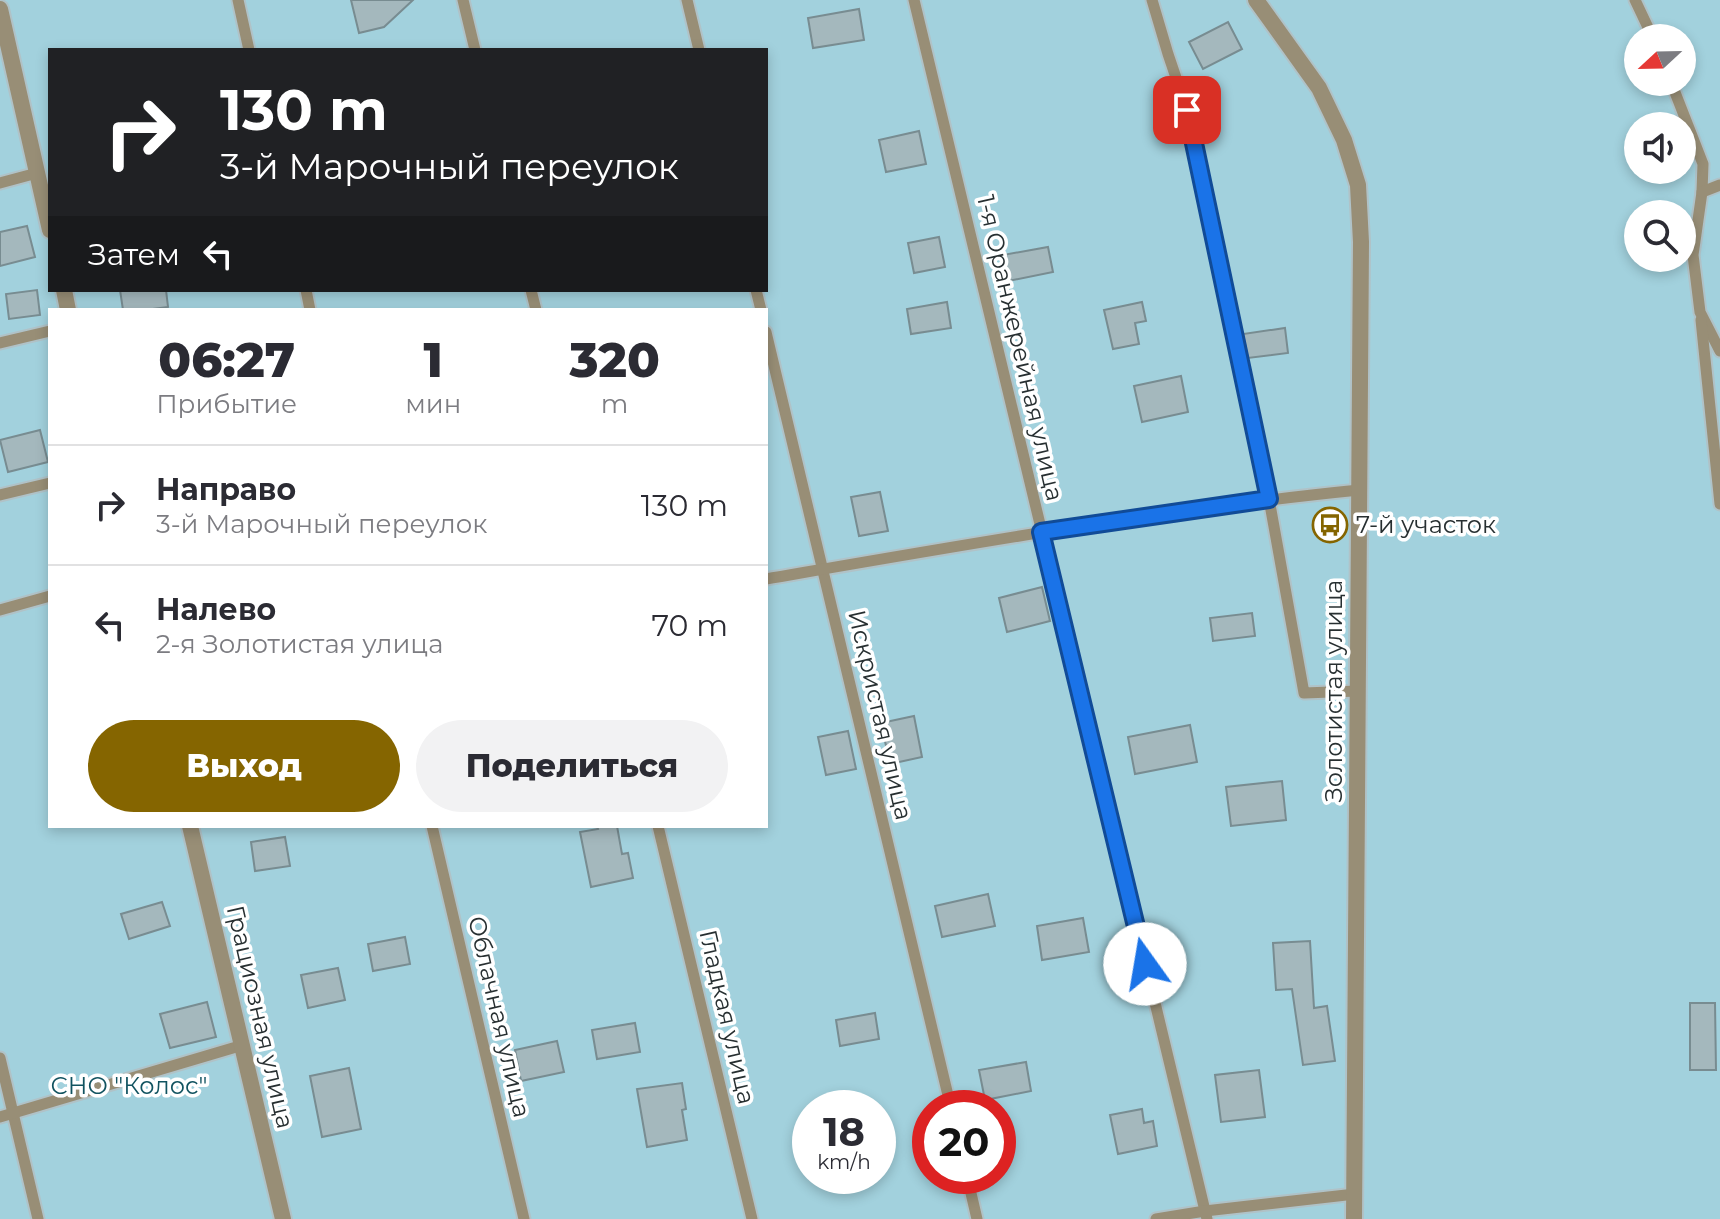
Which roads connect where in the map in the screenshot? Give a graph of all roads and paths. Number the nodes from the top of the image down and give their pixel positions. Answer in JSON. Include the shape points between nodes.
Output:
{"nodes":[{"id":1,"x":8,"y":0,"type":"edge"},
{"id":2,"x":238,"y":0,"type":"edge"},
{"id":3,"x":463,"y":0,"type":"edge"},
{"id":4,"x":687,"y":0,"type":"edge"},
{"id":5,"x":914,"y":0,"type":"edge"},
{"id":6,"x":1152,"y":0,"type":"edge"},
{"id":7,"x":1256,"y":0,"type":"edge"},
{"id":8,"x":1635,"y":0,"type":"edge"},
{"id":9,"x":0,"y":1,"type":"edge"},
{"id":10,"x":0,"y":9,"type":"edge"},
{"id":11,"x":1646,"y":24,"type":"edge"},
{"id":12,"x":3,"y":34,"type":"edge"},
{"id":13,"x":249,"y":48,"type":"edge"},
{"id":14,"x":475,"y":48,"type":"edge"},
{"id":15,"x":699,"y":48,"type":"edge"},
{"id":16,"x":1676,"y":96,"type":"edge"},
{"id":17,"x":37,"y":173,"type":"junction"},
{"id":18,"x":0,"y":183,"type":"edge"},
{"id":19,"x":1720,"y":185,"type":"edge"},
{"id":20,"x":1702,"y":192,"type":"junction"},
{"id":21,"x":48,"y":221,"type":"edge"},
{"id":22,"x":1700,"y":312,"type":"junction"},
{"id":23,"x":48,"y":331,"type":"edge"},
{"id":24,"x":768,"y":340,"type":"edge"},
{"id":25,"x":0,"y":343,"type":"edge"},
{"id":26,"x":1720,"y":351,"type":"edge"},
{"id":27,"x":48,"y":483,"type":"edge"},
{"id":28,"x":1359,"y":490,"type":"junction"},
{"id":29,"x":0,"y":495,"type":"edge"},
{"id":30,"x":1269,"y":499,"type":"junction"},
{"id":31,"x":1720,"y":504,"type":"edge"},
{"id":32,"x":1041,"y":532,"type":"junction"},
{"id":33,"x":822,"y":569,"type":"junction"},
{"id":34,"x":768,"y":579,"type":"edge"},
{"id":35,"x":48,"y":597,"type":"edge"},
{"id":36,"x":0,"y":610,"type":"edge"},
{"id":37,"x":1358,"y":691,"type":"junction"},
{"id":38,"x":190,"y":828,"type":"edge"},
{"id":39,"x":432,"y":828,"type":"edge"},
{"id":40,"x":658,"y":828,"type":"edge"},
{"id":41,"x":243,"y":1045,"type":"junction"},
{"id":42,"x":0,"y":1058,"type":"edge"},
{"id":43,"x":947,"y":1090,"type":"edge"},
{"id":44,"x":12,"y":1113,"type":"junction"},
{"id":45,"x":0,"y":1117,"type":"edge"},
{"id":46,"x":971,"y":1194,"type":"edge"},
{"id":47,"x":1355,"y":1194,"type":"junction"},
{"id":48,"x":1206,"y":1215,"type":"edge"},
{"id":49,"x":38,"y":1219,"type":"edge"},
{"id":50,"x":283,"y":1219,"type":"edge"},
{"id":51,"x":524,"y":1219,"type":"edge"},
{"id":52,"x":752,"y":1219,"type":"edge"},
{"id":53,"x":977,"y":1219,"type":"edge"},
{"id":54,"x":1156,"y":1219,"type":"edge"},
{"id":55,"x":1354,"y":1219,"type":"edge"}],
"edges":[{"from":1,"to":9,"type":"lane"},
{"from":2,"to":13,"type":"lane"},
{"from":3,"to":14,"type":"lane"},
{"from":4,"to":15,"type":"lane"},
{"from":5,"to":32,"type":"lane","name":"1-я Оранжерейная улица"},
{"from":6,"to":30,"type":"lane","via":[[1187,110]]},
{"from":7,"to":28,"type":"street","name":"Золотистая улица","via":[[1319,88],[1358,185]]},
{"from":8,"to":11,"type":"lane"},
{"from":10,"to":12,"type":"street"},
{"from":12,"to":17,"type":"street"},
{"from":16,"to":20,"type":"lane","via":[[1703,164]]},
{"from":17,"to":18,"type":"lane"},
{"from":17,"to":21,"type":"street"},
{"from":19,"to":20,"type":"lane"},
{"from":20,"to":22,"type":"lane","via":[[1693,255]]},
{"from":22,"to":26,"type":"lane"},
{"from":22,"to":31,"type":"lane"},
{"from":23,"to":25,"type":"lane"},
{"from":24,"to":33,"type":"lane","name":"Искристая улица"},
{"from":27,"to":29,"type":"lane"},
{"from":28,"to":30,"type":"lane"},
{"from":28,"to":37,"type":"street","name":"Золотистая улица"},
{"from":30,"to":32,"type":"lane"},
{"from":30,"to":37,"type":"lane","via":[[1304,693]]},
{"from":32,"to":33,"type":"lane"},
{"from":32,"to":48,"type":"lane","name":"1-я Оранжерейная улица"},
{"from":33,"to":34,"type":"lane"},
{"from":33,"to":43,"type":"lane","name":"Искристая улица"},
{"from":35,"to":36,"type":"lane"},
{"from":37,"to":47,"type":"street","name":"Золотистая улица"},
{"from":38,"to":41,"type":"street","name":"Грациозная улица"},
{"from":39,"to":51,"type":"lane","name":"Облачная улица"},
{"from":40,"to":52,"type":"lane","name":"Гладкая улица"},
{"from":41,"to":44,"type":"lane"},
{"from":41,"to":50,"type":"street","name":"Грациозная улица"},
{"from":42,"to":44,"type":"lane"},
{"from":44,"to":45,"type":"lane"},
{"from":44,"to":49,"type":"lane"},
{"from":46,"to":53,"type":"lane"},
{"from":47,"to":48,"type":"lane"},
{"from":47,"to":55,"type":"street","name":"Золотистая улица"},
{"from":48,"to":54,"type":"lane"}]}
